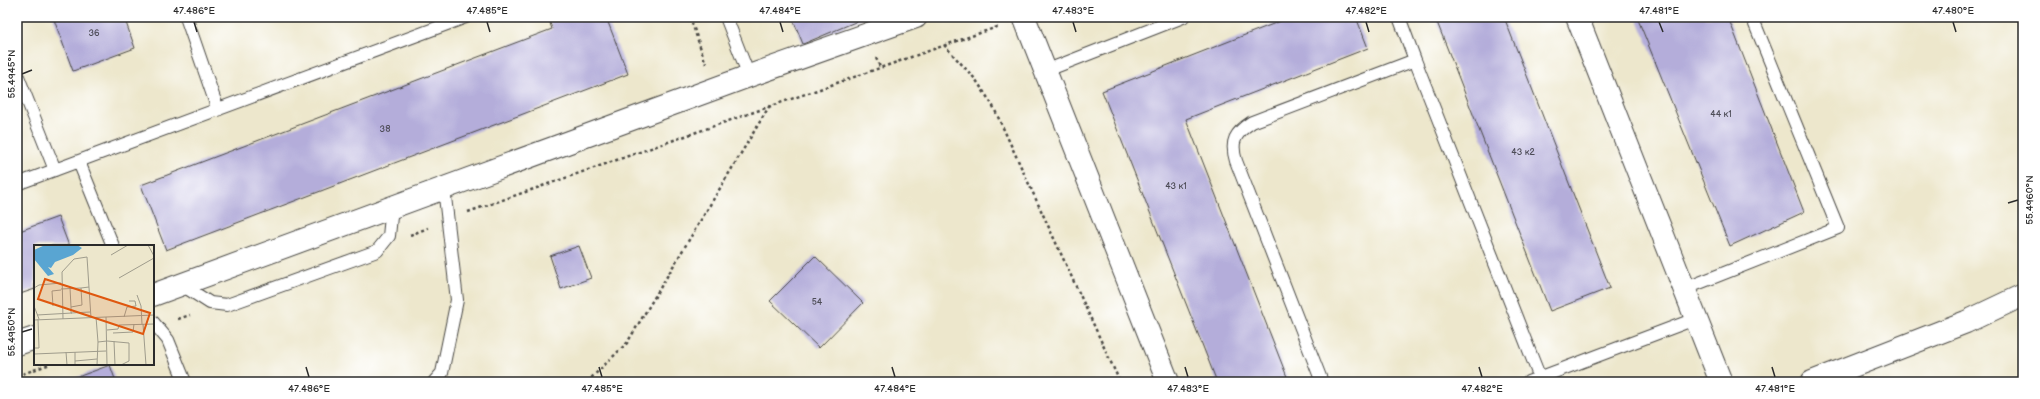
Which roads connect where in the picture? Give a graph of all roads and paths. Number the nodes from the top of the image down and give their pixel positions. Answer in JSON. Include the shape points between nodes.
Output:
{"nodes":[{"id":1,"x":186,"y":17,"type":"edge"},
{"id":2,"x":466,"y":17,"type":"edge"},
{"id":3,"x":726,"y":17,"type":"edge"},
{"id":4,"x":914,"y":17,"type":"edge"},
{"id":5,"x":1183,"y":17,"type":"edge"},
{"id":6,"x":1399,"y":17,"type":"edge"},
{"id":7,"x":1577,"y":17,"type":"edge"},
{"id":8,"x":1752,"y":17,"type":"edge"},
{"id":9,"x":1024,"y":18,"type":"edge"},
{"id":10,"x":944,"y":45,"type":"junction"},
{"id":11,"x":1415,"y":60,"type":"junction"},
{"id":12,"x":1045,"y":71,"type":"junction"},
{"id":13,"x":17,"y":74,"type":"edge"},
{"id":14,"x":749,"y":76,"type":"junction"},
{"id":15,"x":218,"y":110,"type":"junction"},
{"id":16,"x":79,"y":162,"type":"junction"},
{"id":17,"x":55,"y":170,"type":"junction"},
{"id":18,"x":17,"y":184,"type":"edge"},
{"id":19,"x":444,"y":188,"type":"junction"},
{"id":20,"x":392,"y":207,"type":"junction"},
{"id":21,"x":113,"y":245,"type":"edge"},
{"id":22,"x":182,"y":285,"type":"junction"},
{"id":23,"x":1684,"y":290,"type":"junction"},
{"id":24,"x":154,"y":295,"type":"edge"},
{"id":25,"x":2023,"y":296,"type":"edge"},
{"id":26,"x":1695,"y":319,"type":"junction"},
{"id":27,"x":154,"y":323,"type":"edge"},
{"id":28,"x":34,"y":338,"type":"edge"},
{"id":29,"x":17,"y":344,"type":"edge"},
{"id":30,"x":47,"y":365,"type":"edge"},
{"id":31,"x":17,"y":376,"type":"edge"},
{"id":32,"x":1540,"y":378,"type":"junction"},
{"id":33,"x":185,"y":382,"type":"edge"},
{"id":34,"x":434,"y":382,"type":"edge"},
{"id":35,"x":587,"y":382,"type":"edge"},
{"id":36,"x":1120,"y":382,"type":"edge"},
{"id":37,"x":1168,"y":382,"type":"edge"},
{"id":38,"x":1322,"y":382,"type":"edge"},
{"id":39,"x":1528,"y":382,"type":"edge"},
{"id":40,"x":1721,"y":382,"type":"edge"},
{"id":41,"x":1812,"y":382,"type":"edge"}],
"edges":[{"from":1,"to":15,"type":"lane"},
{"from":2,"to":15,"type":"lane"},
{"from":3,"to":14,"type":"lane"},
{"from":4,"to":14,"type":"street"},
{"from":5,"to":12,"type":"lane"},
{"from":6,"to":11,"type":"lane"},
{"from":7,"to":23,"type":"street"},
{"from":8,"to":23,"type":"lane","via":[[1838,228]]},
{"from":9,"to":10,"type":"path"},
{"from":9,"to":12,"type":"street"},
{"from":10,"to":35,"type":"path","via":[[771,105],[627,343]]},
{"from":10,"to":36,"type":"path","via":[[976,80],[1004,127]]},
{"from":11,"to":32,"type":"lane"},
{"from":11,"to":38,"type":"lane","via":[[1252,122],[1240,130],[1234,140],[1233,151],[1236,161]]},
{"from":12,"to":37,"type":"street"},
{"from":13,"to":17,"type":"lane"},
{"from":14,"to":19,"type":"street"},
{"from":15,"to":16,"type":"lane"},
{"from":16,"to":17,"type":"lane"},
{"from":16,"to":21,"type":"lane"},
{"from":17,"to":18,"type":"lane"},
{"from":19,"to":20,"type":"street"},
{"from":19,"to":34,"type":"lane","via":[[457,300],[442,373]]},
{"from":20,"to":22,"type":"street"},
{"from":20,"to":22,"type":"lane","via":[[389,236],[377,252],[227,305],[210,303]]},
{"from":22,"to":24,"type":"street"},
{"from":23,"to":26,"type":"street"},
{"from":25,"to":41,"type":"street","via":[[1966,322]]},
{"from":26,"to":32,"type":"lane"},
{"from":26,"to":40,"type":"street"},
{"from":27,"to":33,"type":"lane","via":[[168,340]]},
{"from":28,"to":29,"type":"street"},
{"from":30,"to":31,"type":"path"},
{"from":32,"to":39,"type":"lane"}]}
